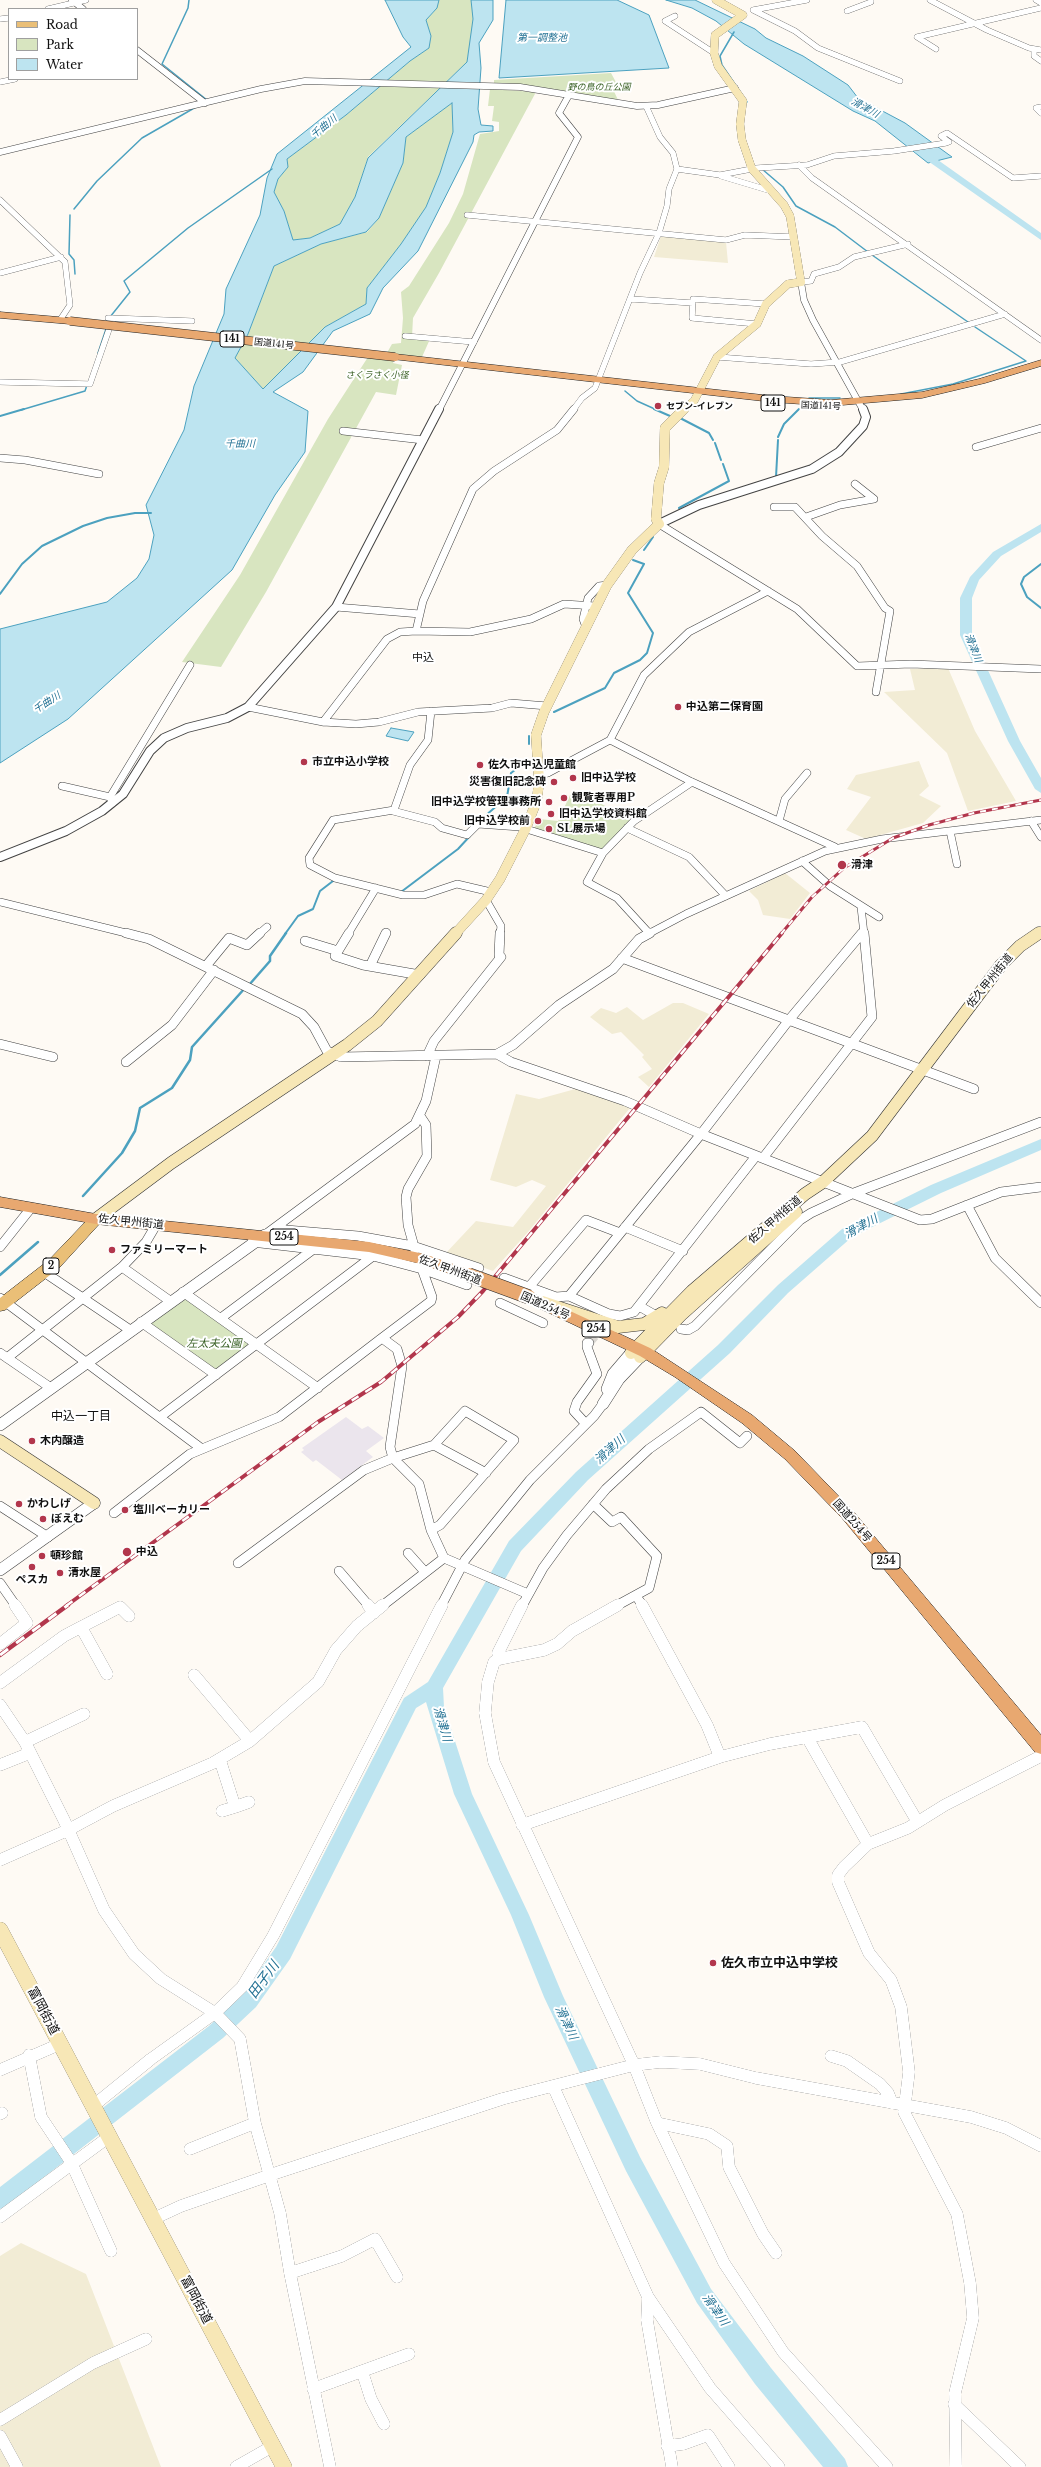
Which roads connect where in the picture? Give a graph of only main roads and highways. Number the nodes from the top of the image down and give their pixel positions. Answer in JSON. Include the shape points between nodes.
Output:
{"nodes":[{"id":1,"x":716,"y":0,"type":"edge"},
{"id":2,"x":0,"y":315,"type":"edge"},
{"id":3,"x":1041,"y":364,"type":"edge"},
{"id":4,"x":1041,"y":368,"type":"edge"},
{"id":5,"x":699,"y":392,"type":"junction"},
{"id":6,"x":862,"y":404,"type":"junction"},
{"id":7,"x":1041,"y":932,"type":"edge"},
{"id":8,"x":823,"y":1182,"type":"junction"},
{"id":9,"x":0,"y":1202,"type":"edge"},
{"id":10,"x":96,"y":1219,"type":"junction"},
{"id":11,"x":692,"y":1291,"type":"junction"},
{"id":12,"x":530,"y":1297,"type":"junction"},
{"id":13,"x":2,"y":1302,"type":"edge"},
{"id":14,"x":638,"y":1352,"type":"junction"},
{"id":15,"x":0,"y":1441,"type":"edge"},
{"id":16,"x":94,"y":1503,"type":"road end"},
{"id":17,"x":1041,"y":1747,"type":"edge"},
{"id":18,"x":0,"y":1930,"type":"edge"},
{"id":19,"x":284,"y":2467,"type":"edge"}],
"edges":[{"from":1,"to":5,"type":"main road","via":[[742,17],[713,39],[714,53],[718,66],[743,101],[740,124],[742,140],[752,169],[787,210],[801,282],[788,284],[766,304],[757,324],[717,357]]},
{"from":2,"to":5,"type":"highway","name":"国道141号","number":"141","bridge":true},
{"from":3,"to":6,"type":"highway","name":"国道141号","number":"141","via":[[950,389]]},
{"from":4,"to":6,"type":"highway","name":"国道141号","number":"141","via":[[939,396]]},
{"from":5,"to":6,"type":"highway","name":"国道141号","number":"141"},
{"from":5,"to":6,"type":"highway","name":"国道141号","number":"141","via":[[807,406]]},
{"from":5,"to":10,"type":"main road","via":[[694,401],[665,428],[664,467],[658,483],[656,519],[659,524],[632,550],[607,585],[547,706],[536,734],[537,800],[526,828],[488,896],[377,1021],[333,1055],[171,1163]]},
{"from":7,"to":8,"type":"main road","name":"佐久甲州街道","via":[[1020,946],[1001,965],[883,1123]]},
{"from":8,"to":11,"type":"main road","name":"佐久甲州街道","via":[[805,1194]]},
{"from":8,"to":14,"type":"main road","name":"佐久甲州街道","via":[[812,1197]]},
{"from":9,"to":10,"type":"highway","name":"佐久甲州街道","number":"254"},
{"from":10,"to":12,"type":"highway","name":"佐久甲州街道","number":"254","bridge":true,"via":[[270,1231],[369,1246],[419,1258]]},
{"from":10,"to":13,"type":"main road","number":"2","via":[[44,1272]]},
{"from":11,"to":12,"type":"main road","via":[[655,1319],[631,1327],[613,1326]]},
{"from":11,"to":14,"type":"main road","name":"佐久甲州街道"},
{"from":12,"to":14,"type":"highway","name":"国道254号","number":"254"},
{"from":14,"to":17,"type":"highway","name":"国道254号","number":"254","via":[[713,1395],[790,1456],[847,1514]]},
{"from":15,"to":16,"type":"main road"},
{"from":18,"to":19,"type":"main road","name":"富岡街道"}]}
